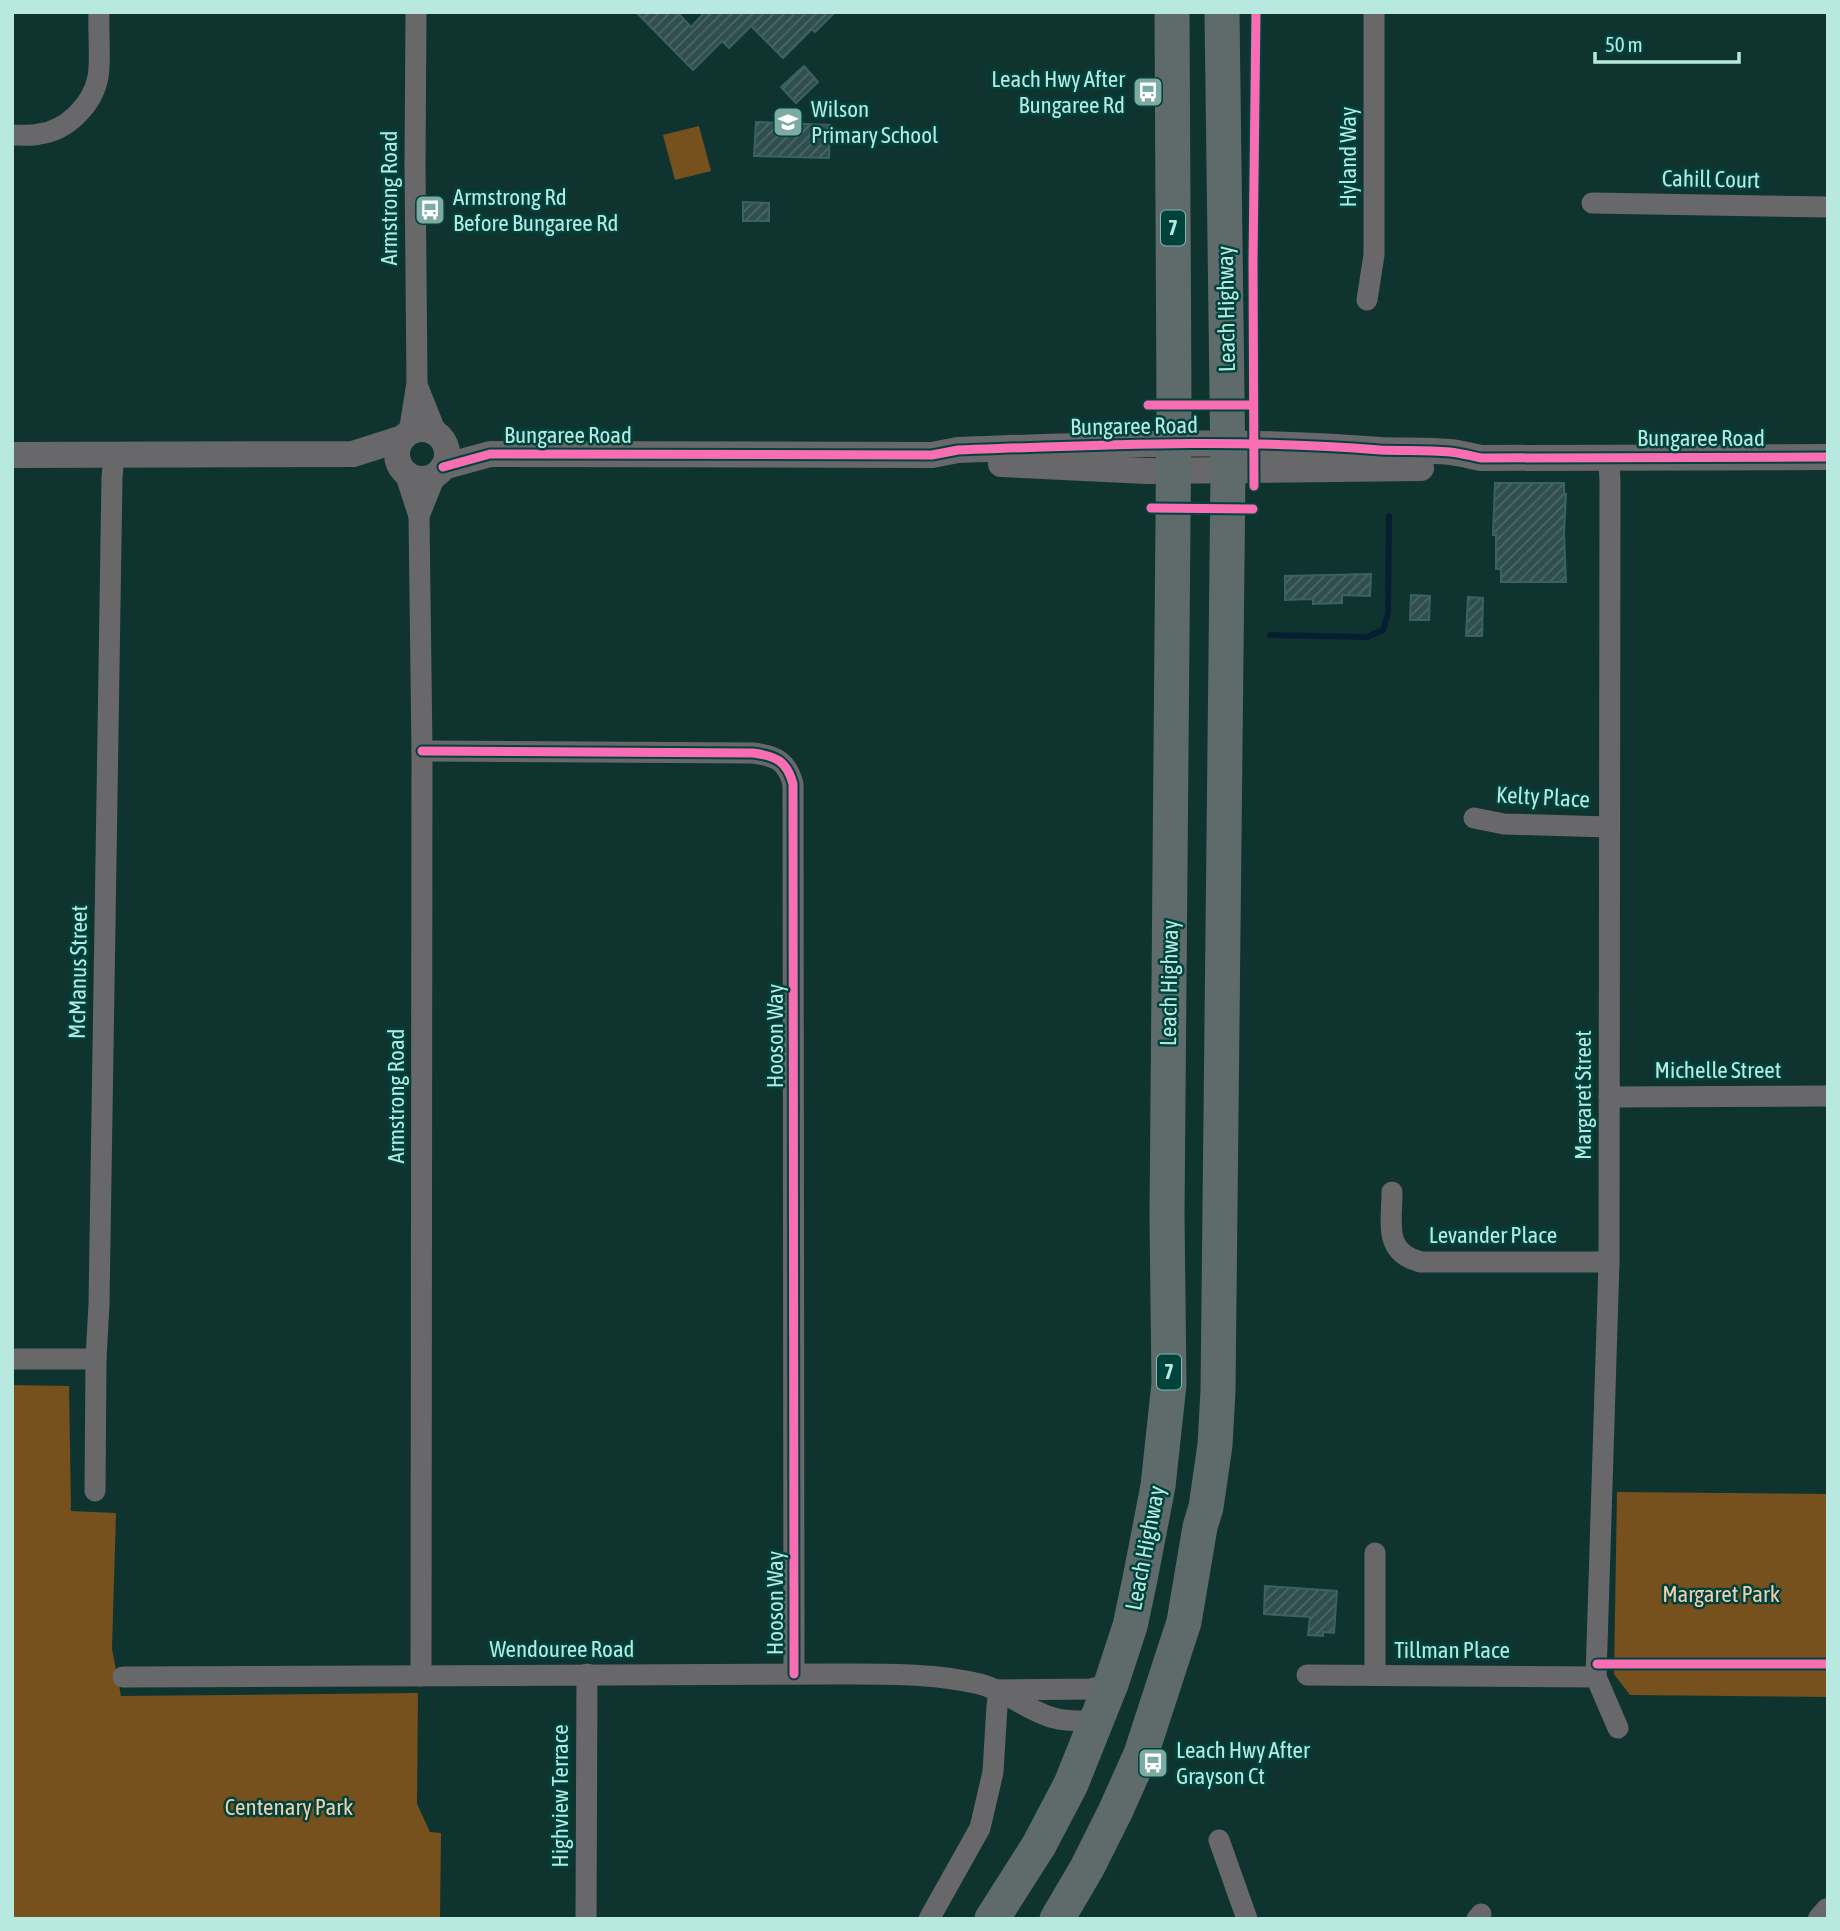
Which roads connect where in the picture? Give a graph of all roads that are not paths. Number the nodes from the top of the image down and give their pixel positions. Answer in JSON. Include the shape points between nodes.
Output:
{"nodes":[{"id":1,"x":99,"y":12,"type":"edge"},
{"id":2,"x":416,"y":12,"type":"edge"},
{"id":3,"x":1172,"y":12,"type":"edge"},
{"id":4,"x":1222,"y":12,"type":"edge"},
{"id":5,"x":1374,"y":12,"type":"edge"},
{"id":6,"x":12,"y":135,"type":"edge"},
{"id":7,"x":1592,"y":204,"type":"dead end"},
{"id":8,"x":1828,"y":207,"type":"edge"},
{"id":9,"x":1367,"y":300,"type":"dead end"},
{"id":10,"x":417,"y":383,"type":"junction"},
{"id":11,"x":406,"y":435,"type":"junction"},
{"id":12,"x":440,"y":437,"type":"junction"},
{"id":13,"x":114,"y":454,"type":"junction"},
{"id":14,"x":353,"y":454,"type":"junction"},
{"id":15,"x":490,"y":454,"type":"junction"},
{"id":16,"x":12,"y":455,"type":"edge"},
{"id":17,"x":1174,"y":457,"type":"junction"},
{"id":18,"x":1228,"y":457,"type":"junction"},
{"id":19,"x":1828,"y":457,"type":"edge"},
{"id":20,"x":1609,"y":458,"type":"junction"},
{"id":21,"x":403,"y":471,"type":"junction"},
{"id":22,"x":439,"y":471,"type":"junction"},
{"id":23,"x":419,"y":516,"type":"junction"},
{"id":24,"x":422,"y":751,"type":"junction"},
{"id":25,"x":1474,"y":818,"type":"dead end"},
{"id":26,"x":1609,"y":827,"type":"junction"},
{"id":27,"x":1828,"y":1096,"type":"edge"},
{"id":28,"x":1609,"y":1097,"type":"junction"},
{"id":29,"x":1392,"y":1192,"type":"dead end"},
{"id":30,"x":1609,"y":1262,"type":"junction"},
{"id":31,"x":12,"y":1359,"type":"edge"},
{"id":32,"x":96,"y":1359,"type":"junction"},
{"id":33,"x":95,"y":1491,"type":"dead end"},
{"id":34,"x":1200,"y":1527,"type":"junction"},
{"id":35,"x":1375,"y":1553,"type":"dead end"},
{"id":36,"x":587,"y":1674,"type":"junction"},
{"id":37,"x":794,"y":1674,"type":"junction"},
{"id":38,"x":1307,"y":1675,"type":"dead end"},
{"id":39,"x":1375,"y":1675,"type":"junction"},
{"id":40,"x":421,"y":1676,"type":"junction"},
{"id":41,"x":123,"y":1677,"type":"dead end"},
{"id":42,"x":1596,"y":1677,"type":"junction"},
{"id":43,"x":1111,"y":1684,"type":"junction"},
{"id":44,"x":999,"y":1690,"type":"junction"},
{"id":45,"x":1097,"y":1721,"type":"junction"},
{"id":46,"x":1618,"y":1728,"type":"dead end"},
{"id":47,"x":1219,"y":1840,"type":"dead end"},
{"id":48,"x":1828,"y":1911,"type":"edge"},
{"id":49,"x":586,"y":1919,"type":"edge"},
{"id":50,"x":929,"y":1919,"type":"edge"},
{"id":51,"x":992,"y":1919,"type":"edge"},
{"id":52,"x":1057,"y":1919,"type":"edge"},
{"id":53,"x":1247,"y":1919,"type":"edge"},
{"id":54,"x":1821,"y":1919,"type":"edge"}],
"edges":[{"from":1,"to":6,"type":"street","via":[[98,77],[82,109],[54,130]]},
{"from":2,"to":10,"type":"street","name":"Armstrong Road"},
{"from":3,"to":17,"type":"highway","name":"Leach Highway","number":"7"},
{"from":4,"to":18,"type":"highway","name":"Leach Highway"},
{"from":5,"to":9,"type":"street","name":"Hyland Way","via":[[1374,255]]},
{"from":7,"to":8,"type":"street","name":"Cahill Court"},
{"from":10,"to":11,"type":"street","name":"Armstrong Road"},
{"from":10,"to":12,"type":"street","name":"Armstrong Road"},
{"from":11,"to":12,"type":"street","via":[[424,430]]},
{"from":11,"to":14,"type":"street"},
{"from":11,"to":21,"type":"street","via":[[397,453]]},
{"from":12,"to":15,"type":"street","name":"Bungaree Road"},
{"from":12,"to":22,"type":"street","via":[[447,453]]},
{"from":13,"to":14,"type":"street"},
{"from":13,"to":16,"type":"street"},
{"from":13,"to":32,"type":"street","name":"McManus Street"},
{"from":14,"to":21,"type":"street"},
{"from":15,"to":17,"type":"street","name":"Bungaree Road","via":[[932,455],[958,450]]},
{"from":15,"to":22,"type":"street","name":"Bungaree Road"},
{"from":17,"to":18,"type":"street","name":"Bungaree Road"},
{"from":17,"to":43,"type":"highway","name":"Leach Highway","number":"7","via":[[1169,1384],[1158,1486],[1130,1626]]},
{"from":18,"to":20,"type":"street","name":"Bungaree Road","via":[[1453,467],[1481,458]]},
{"from":18,"to":34,"type":"highway","name":"Leach Highway","via":[[1218,1391],[1215,1445]]},
{"from":19,"to":20,"type":"street","name":"Bungaree Road"},
{"from":20,"to":26,"type":"street","name":"Margaret Street"},
{"from":21,"to":22,"type":"street","via":[[411,478],[428,479]]},
{"from":21,"to":23,"type":"street","name":"Armstrong Road"},
{"from":22,"to":23,"type":"street","name":"Armstrong Road"},
{"from":23,"to":24,"type":"street","name":"Armstrong Road"},
{"from":24,"to":37,"type":"street","name":"Hooson Way","via":[[753,752],[776,759],[790,772]]},
{"from":24,"to":40,"type":"street","name":"Armstrong Road"},
{"from":25,"to":26,"type":"street","name":"Kelty Place","via":[[1504,824]]},
{"from":26,"to":28,"type":"street","name":"Margaret Street"},
{"from":27,"to":28,"type":"street","name":"Michelle Street"},
{"from":28,"to":30,"type":"street","name":"Margaret Street"},
{"from":29,"to":30,"type":"street","name":"Levander Place","via":[[1393,1239],[1399,1252],[1421,1262]]},
{"from":30,"to":42,"type":"street","name":"Margaret Street"},
{"from":31,"to":32,"type":"street"},
{"from":32,"to":33,"type":"street","name":"McManus Street"},
{"from":34,"to":45,"type":"highway","via":[[1139,1696]]},
{"from":34,"to":52,"type":"highway","name":"Leach Highway","via":[[1184,1622],[1141,1754],[1093,1857]]},
{"from":35,"to":39,"type":"street"},
{"from":36,"to":37,"type":"street","name":"Wendouree Road"},
{"from":36,"to":40,"type":"street","name":"Wendouree Road"},
{"from":36,"to":49,"type":"street","name":"Highview Terrace"},
{"from":37,"to":44,"type":"street","name":"Wendouree Road","via":[[928,1675]]},
{"from":38,"to":39,"type":"street","name":"Tillman Place"},
{"from":39,"to":42,"type":"street","name":"Tillman Place"},
{"from":40,"to":41,"type":"street","name":"Wendouree Road"},
{"from":42,"to":46,"type":"street","name":"Margaret Street"},
{"from":43,"to":44,"type":"street","name":"Wendouree Road","via":[[1091,1689]]},
{"from":43,"to":45,"type":"highway","name":"Leach Highway","number":"7"},
{"from":44,"to":45,"type":"street","name":"Wendouree Road","via":[[1052,1718]]},
{"from":44,"to":50,"type":"street","via":[[993,1772],[980,1828]]},
{"from":45,"to":51,"type":"highway","name":"Leach Highway","number":"7","via":[[1039,1845]]},
{"from":47,"to":53,"type":"street"},
{"from":48,"to":54,"type":"street"}]}
